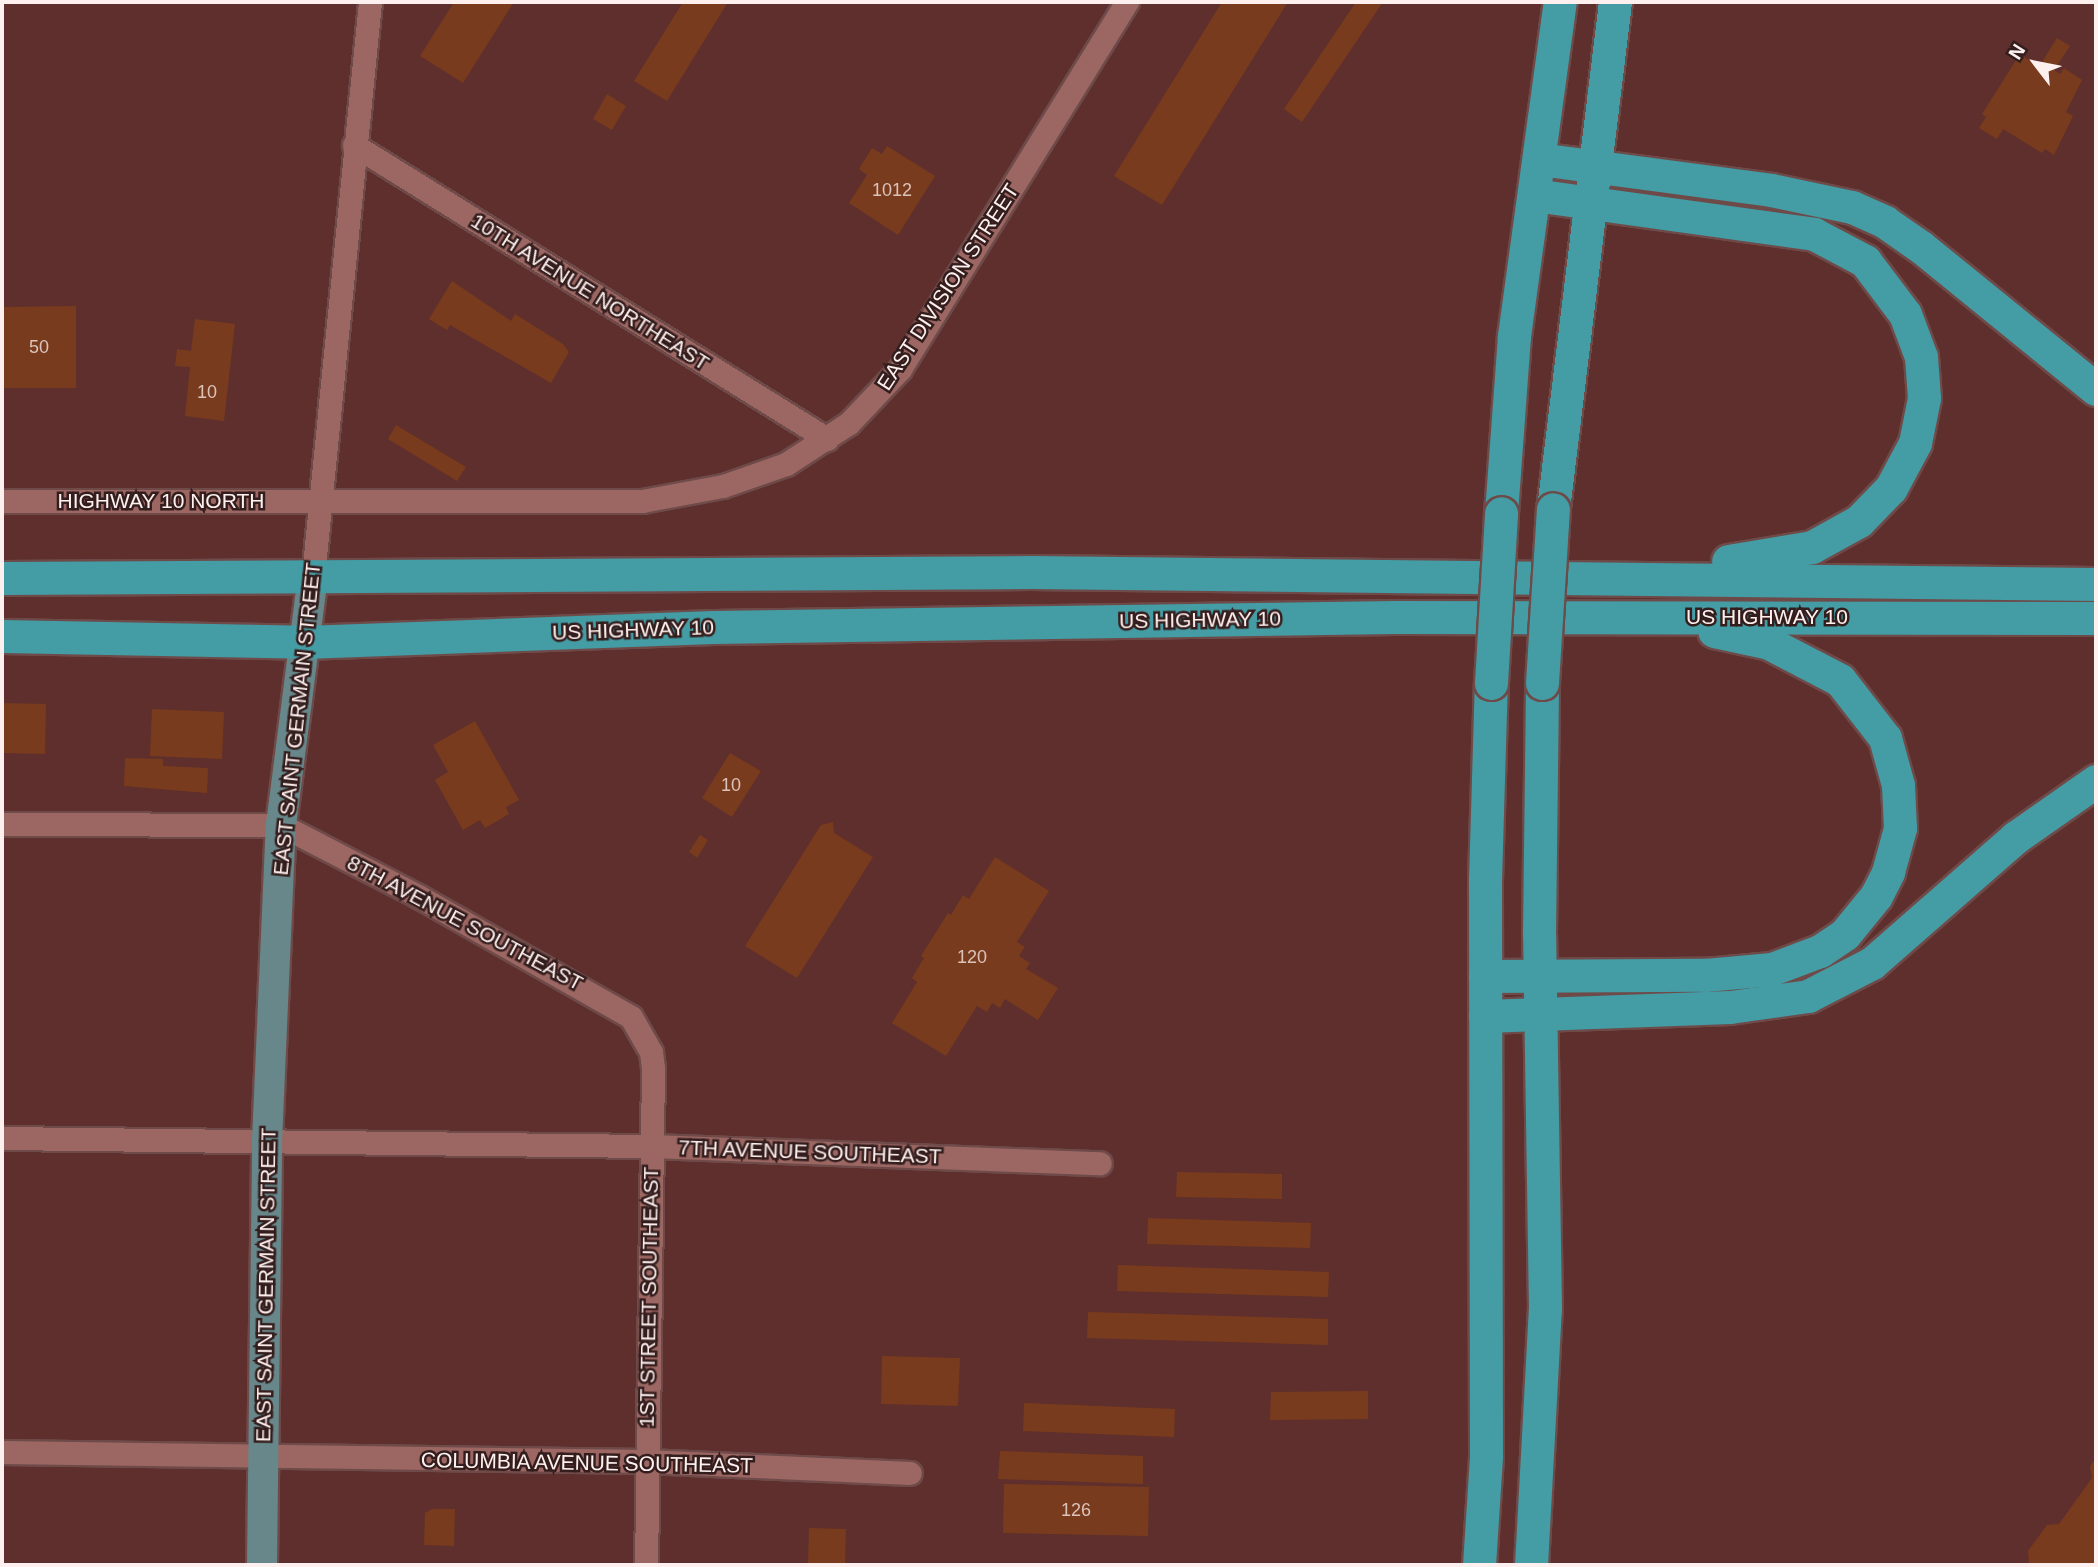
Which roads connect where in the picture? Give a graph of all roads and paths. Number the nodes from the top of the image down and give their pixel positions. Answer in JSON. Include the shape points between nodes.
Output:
{"nodes":[{"id":1,"x":370,"y":2,"type":"edge"},
{"id":2,"x":1127,"y":2,"type":"edge"},
{"id":3,"x":1560,"y":2,"type":"edge"},
{"id":4,"x":1615,"y":2,"type":"edge"},
{"id":5,"x":354,"y":145,"type":"junction"},
{"id":6,"x":1539,"y":159,"type":"junction"},
{"id":7,"x":1595,"y":165,"type":"junction"},
{"id":8,"x":1534,"y":195,"type":"junction"},
{"id":9,"x":1590,"y":201,"type":"junction"},
{"id":10,"x":2096,"y":389,"type":"edge"},
{"id":11,"x":827,"y":439,"type":"junction"},
{"id":12,"x":320,"y":500,"type":"junction"},
{"id":13,"x":2,"y":501,"type":"edge"},
{"id":14,"x":313,"y":576,"type":"junction"},
{"id":15,"x":1532,"y":577,"type":"junction"},
{"id":16,"x":2,"y":578,"type":"edge"},
{"id":17,"x":2096,"y":584,"type":"edge"},
{"id":18,"x":1579,"y":617,"type":"junction"},
{"id":19,"x":2096,"y":618,"type":"edge"},
{"id":20,"x":2,"y":636,"type":"edge"},
{"id":21,"x":304,"y":642,"type":"junction"},
{"id":22,"x":2096,"y":781,"type":"edge"},
{"id":23,"x":2,"y":824,"type":"edge"},
{"id":24,"x":281,"y":825,"type":"junction"},
{"id":25,"x":1485,"y":976,"type":"junction"},
{"id":26,"x":1540,"y":976,"type":"junction"},
{"id":27,"x":1541,"y":1013,"type":"junction"},
{"id":28,"x":1485,"y":1016,"type":"junction"},
{"id":29,"x":642,"y":1030,"type":"joint"},
{"id":30,"x":2,"y":1138,"type":"edge"},
{"id":31,"x":267,"y":1141,"type":"junction"},
{"id":32,"x":652,"y":1146,"type":"junction"},
{"id":33,"x":1100,"y":1163,"type":"dead end"},
{"id":34,"x":2,"y":1452,"type":"edge"},
{"id":35,"x":264,"y":1459,"type":"junction"},
{"id":36,"x":646,"y":1461,"type":"junction"},
{"id":37,"x":910,"y":1473,"type":"dead end"},
{"id":38,"x":262,"y":1565,"type":"edge"},
{"id":39,"x":646,"y":1565,"type":"edge"},
{"id":40,"x":1479,"y":1565,"type":"edge"},
{"id":41,"x":1531,"y":1565,"type":"edge"}],
"edges":[{"from":1,"to":5,"type":"street","name":"EAST SAINT GERMAIN STREET"},
{"from":2,"to":11,"type":"street","name":"EAST DIVISION STREET","via":[[900,369],[868,406]]},
{"from":3,"to":6,"type":"highway"},
{"from":4,"to":7,"type":"highway"},
{"from":5,"to":11,"type":"street","name":"10TH AVENUE NORTHEAST"},
{"from":5,"to":12,"type":"street","name":"EAST SAINT GERMAIN STREET"},
{"from":6,"to":7,"type":"highway"},
{"from":6,"to":8,"type":"highway"},
{"from":7,"to":9,"type":"highway"},
{"from":7,"to":10,"type":"highway","via":[[1818,199],[1885,222]]},
{"from":8,"to":9,"type":"highway"},
{"from":8,"to":25,"type":"highway","bridge":true,"via":[[1514,336],[1501,513],[1491,683]]},
{"from":9,"to":15,"type":"highway","via":[[1794,229],[1850,250],[1894,295],[1916,336],[1924,378],[1921,421],[1905,465],[1877,504],[1859,521],[1812,547],[1755,560]]},
{"from":9,"to":26,"type":"highway","bridge":true,"via":[[1553,509],[1542,683]]},
{"from":11,"to":12,"type":"street","name":"EAST DIVISION STREET","via":[[758,475],[642,501]]},
{"from":12,"to":13,"type":"street","name":"HIGHWAY 10 NORTH"},
{"from":12,"to":14,"type":"street","name":"EAST SAINT GERMAIN STREET"},
{"from":14,"to":15,"type":"highway","name":"US HIGHWAY 10","via":[[1031,572]]},
{"from":14,"to":16,"type":"highway","name":"US HIGHWAY 10"},
{"from":14,"to":21,"type":"main road","name":"EAST SAINT GERMAIN STREET"},
{"from":15,"to":17,"type":"highway","name":"US HIGHWAY 10"},
{"from":18,"to":19,"type":"highway","name":"US HIGHWAY 10"},
{"from":18,"to":21,"type":"highway","name":"US HIGHWAY 10","via":[[713,627]]},
{"from":18,"to":26,"type":"highway","via":[[1739,635],[1793,654],[1840,680],[1885,738],[1898,785],[1900,828],[1888,872],[1868,907],[1845,934],[1800,961],[1772,969],[1705,975]]},
{"from":20,"to":21,"type":"highway","name":"US HIGHWAY 10"},
{"from":21,"to":24,"type":"main road","name":"EAST SAINT GERMAIN STREET"},
{"from":22,"to":27,"type":"highway","via":[[2007,845],[1872,963],[1808,996],[1730,1007]]},
{"from":23,"to":24,"type":"street"},
{"from":24,"to":29,"type":"street","name":"8TH AVENUE SOUTHEAST","via":[[617,1005]]},
{"from":24,"to":31,"type":"main road","name":"EAST SAINT GERMAIN STREET"},
{"from":25,"to":26,"type":"highway"},
{"from":25,"to":28,"type":"highway"},
{"from":26,"to":27,"type":"highway"},
{"from":27,"to":28,"type":"highway"},
{"from":27,"to":41,"type":"highway","via":[[1545,1309]]},
{"from":28,"to":40,"type":"highway","via":[[1486,1444]]},
{"from":29,"to":32,"type":"street","name":"1ST STREET SOUTHEAST","via":[[653,1068]]},
{"from":30,"to":31,"type":"street","name":"7TH AVENUE SOUTHEAST"},
{"from":31,"to":32,"type":"street","name":"7TH AVENUE SOUTHEAST"},
{"from":31,"to":35,"type":"main road","name":"EAST SAINT GERMAIN STREET"},
{"from":32,"to":33,"type":"street","name":"7TH AVENUE SOUTHEAST"},
{"from":32,"to":36,"type":"street","name":"1ST STREET SOUTHEAST"},
{"from":34,"to":35,"type":"street","name":"COLUMBIA AVENUE SOUTHEAST"},
{"from":35,"to":36,"type":"street","name":"COLUMBIA AVENUE SOUTHEAST"},
{"from":35,"to":38,"type":"main road","name":"EAST SAINT GERMAIN STREET"},
{"from":36,"to":37,"type":"street","name":"COLUMBIA AVENUE SOUTHEAST"},
{"from":36,"to":39,"type":"street","name":"1ST STREET SOUTHEAST"}]}
